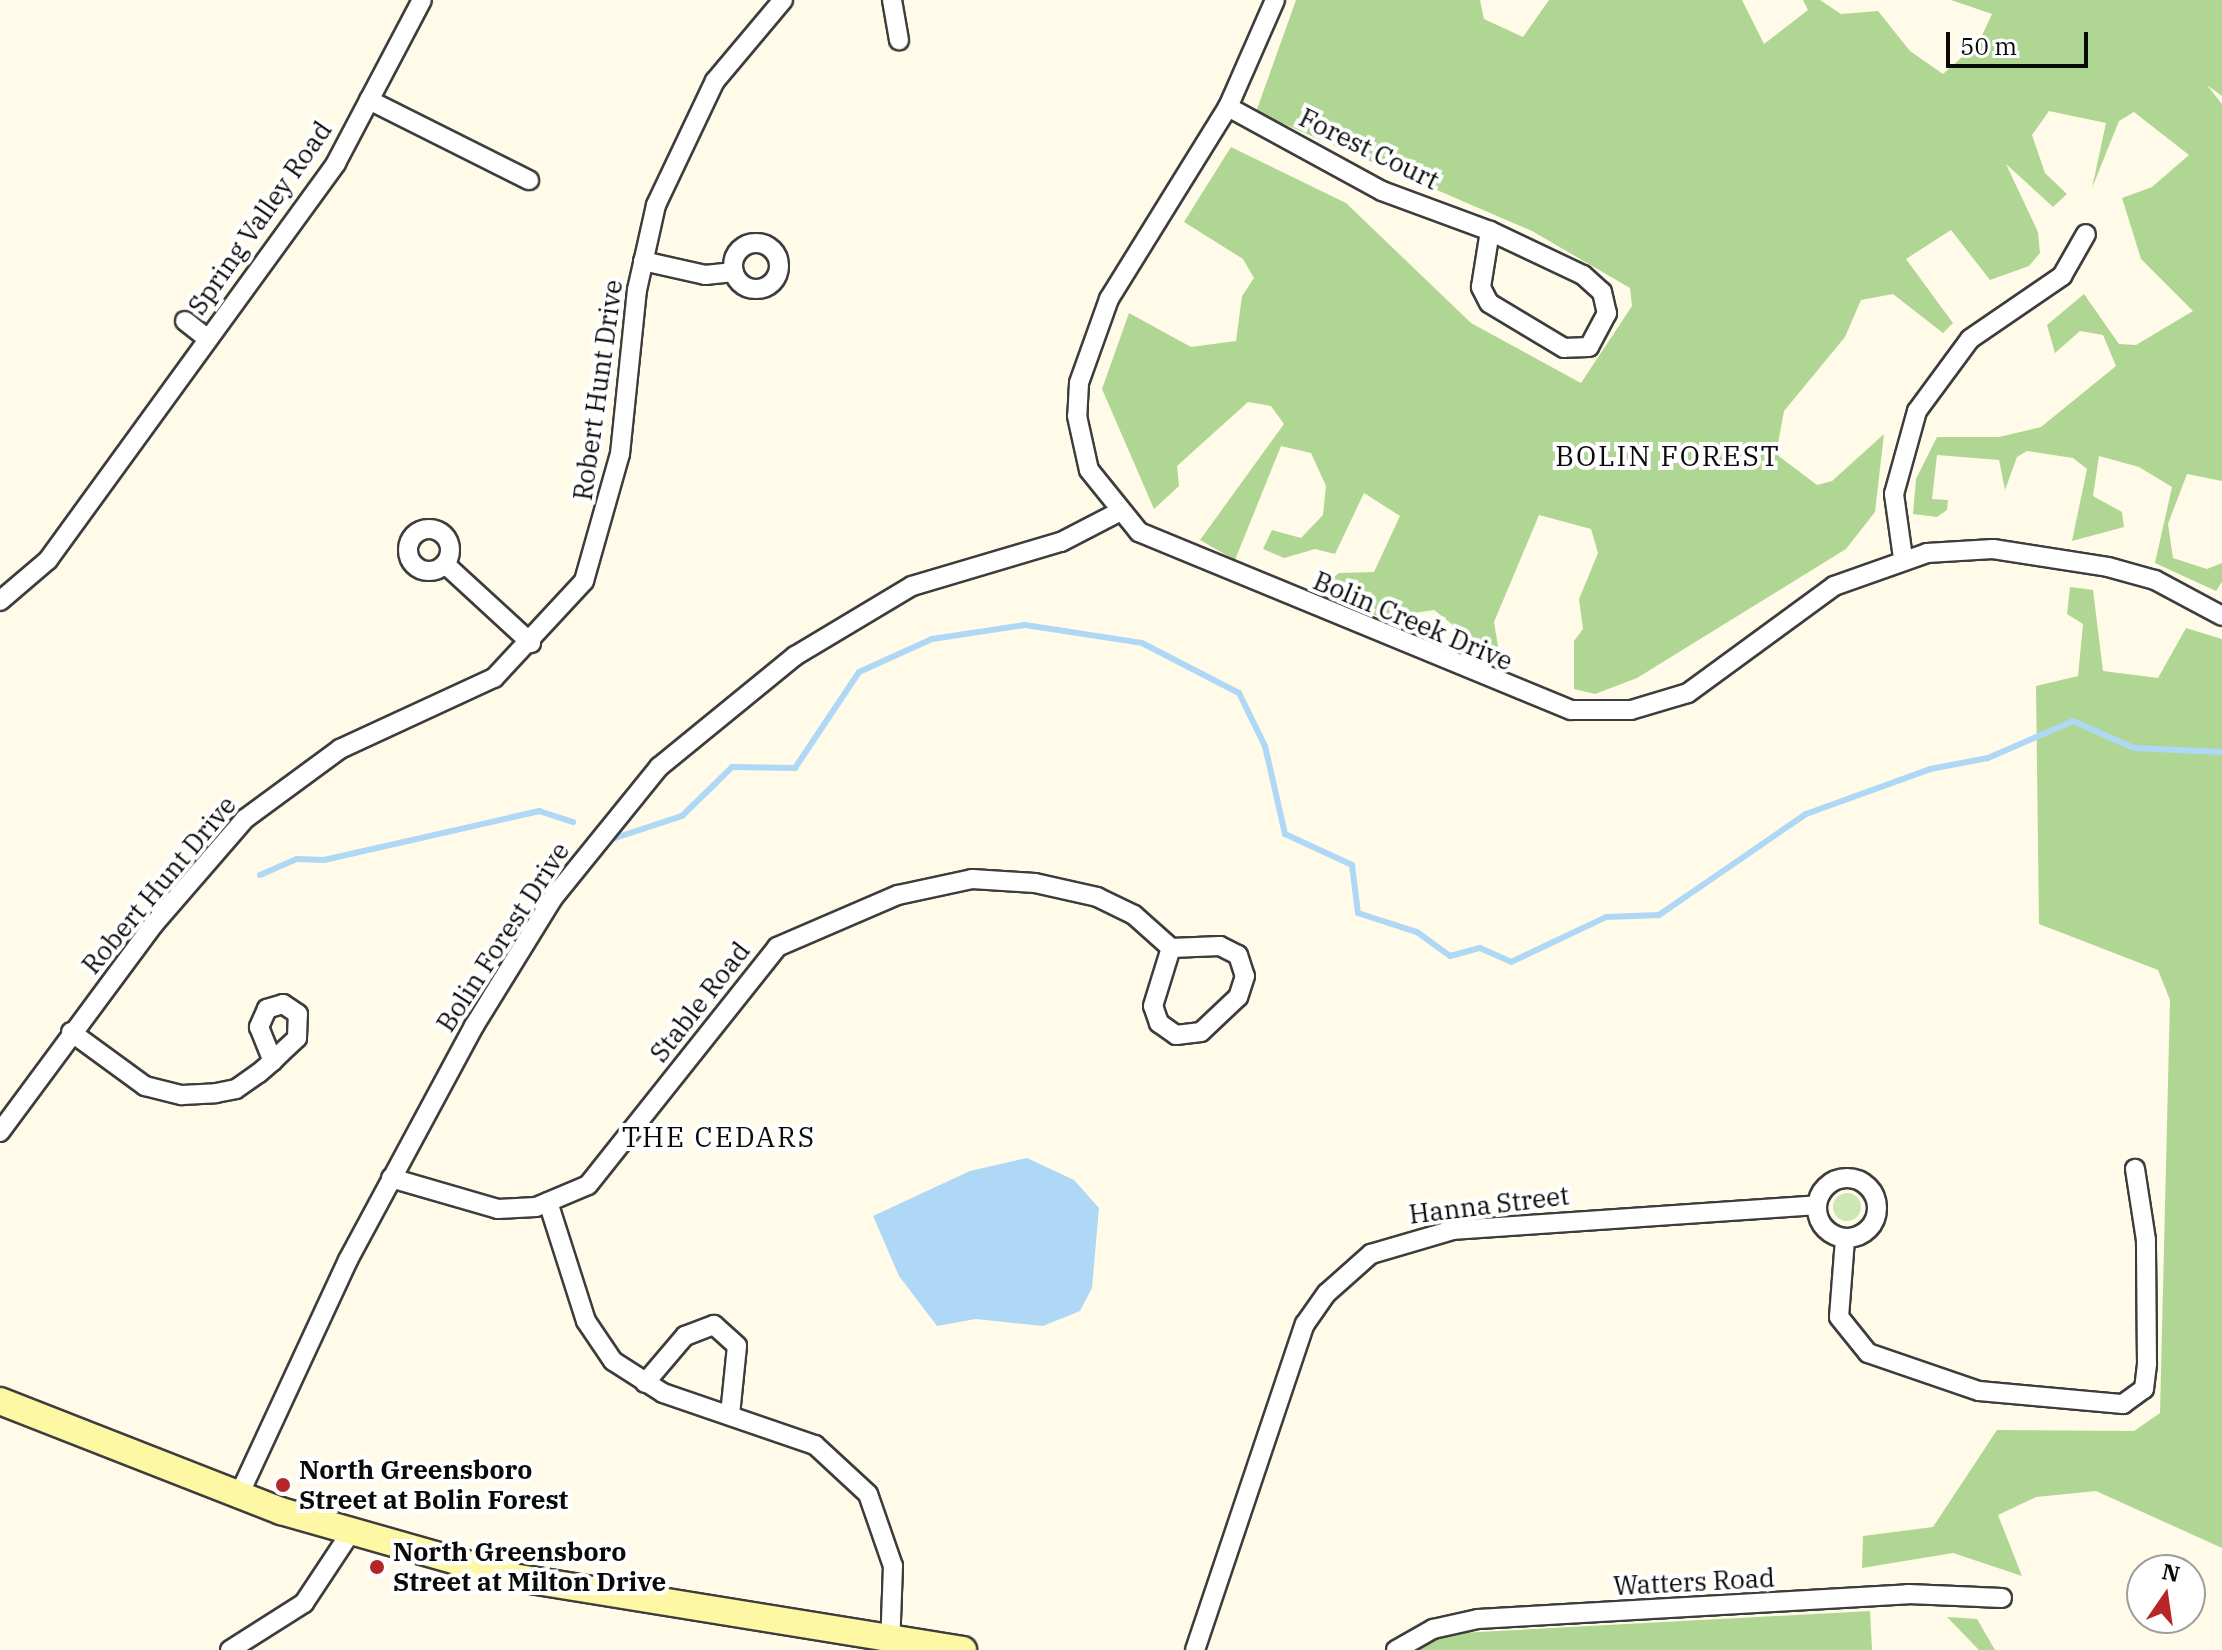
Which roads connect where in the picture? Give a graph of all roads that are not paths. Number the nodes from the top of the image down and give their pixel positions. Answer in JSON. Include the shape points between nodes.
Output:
{"nodes":[{"id":1,"x":422,"y":0,"type":"edge"},
{"id":2,"x":783,"y":0,"type":"edge"},
{"id":3,"x":892,"y":0,"type":"edge"},
{"id":4,"x":1275,"y":0,"type":"edge"},
{"id":5,"x":899,"y":40,"type":"dead end"},
{"id":6,"x":369,"y":100,"type":"junction"},
{"id":7,"x":1228,"y":107,"type":"junction"},
{"id":8,"x":529,"y":180,"type":"dead end"},
{"id":9,"x":1490,"y":231,"type":"junction"},
{"id":10,"x":2086,"y":234,"type":"dead end"},
{"id":11,"x":643,"y":261,"type":"junction"},
{"id":12,"x":734,"y":272,"type":"dead end"},
{"id":13,"x":185,"y":321,"type":"dead end"},
{"id":14,"x":208,"y":339,"type":"junction"},
{"id":15,"x":1117,"y":513,"type":"junction"},
{"id":16,"x":1903,"y":558,"type":"junction"},
{"id":17,"x":445,"y":564,"type":"dead end"},
{"id":18,"x":0,"y":601,"type":"edge"},
{"id":19,"x":2222,"y":616,"type":"edge"},
{"id":20,"x":531,"y":643,"type":"junction"},
{"id":21,"x":1171,"y":948,"type":"junction"},
{"id":22,"x":71,"y":1032,"type":"junction"},
{"id":23,"x":273,"y":1061,"type":"dead end"},
{"id":24,"x":0,"y":1132,"type":"edge"},
{"id":25,"x":2135,"y":1169,"type":"dead end"},
{"id":26,"x":391,"y":1178,"type":"junction"},
{"id":27,"x":548,"y":1202,"type":"junction"},
{"id":28,"x":1816,"y":1205,"type":"junction"},
{"id":29,"x":1845,"y":1239,"type":"junction"},
{"id":30,"x":645,"y":1383,"type":"junction"},
{"id":31,"x":0,"y":1401,"type":"edge"},
{"id":32,"x":730,"y":1415,"type":"junction"},
{"id":33,"x":239,"y":1495,"type":"junction"},
{"id":34,"x":351,"y":1532,"type":"junction"},
{"id":35,"x":2002,"y":1598,"type":"dead end"},
{"id":36,"x":891,"y":1642,"type":"edge"},
{"id":37,"x":230,"y":1650,"type":"edge"},
{"id":38,"x":963,"y":1650,"type":"edge"},
{"id":39,"x":1195,"y":1650,"type":"edge"},
{"id":40,"x":1396,"y":1650,"type":"edge"}],
"edges":[{"from":1,"to":6,"type":"street","name":"Spring Valley Road"},
{"from":2,"to":11,"type":"street","name":"Robert Hunt Drive","via":[[740,46],[691,122],[656,205]]},
{"from":3,"to":5,"type":"street"},
{"from":4,"to":7,"type":"street","name":"Bolin Creek Drive"},
{"from":6,"to":8,"type":"street"},
{"from":6,"to":14,"type":"street","name":"Spring Valley Road","via":[[336,163]]},
{"from":7,"to":9,"type":"street","name":"Forest Court","via":[[1382,191]]},
{"from":7,"to":15,"type":"street","name":"Bolin Creek Drive","via":[[1109,299],[1079,383],[1080,441]]},
{"from":9,"to":9,"type":"street","name":"Forest Court","via":[[1583,275],[1602,292],[1607,313],[1589,347],[1564,348],[1489,303],[1481,287]]},
{"from":10,"to":16,"type":"street","via":[[2062,276],[1970,339],[1917,411],[1894,494]]},
{"from":11,"to":12,"type":"street","via":[[705,275]]},
{"from":11,"to":20,"type":"street","name":"Robert Hunt Drive","via":[[620,454],[601,540],[584,581]]},
{"from":13,"to":14,"type":"street","name":"Spring Valley Road"},
{"from":14,"to":18,"type":"street","name":"Spring Valley Road","via":[[48,560]]},
{"from":15,"to":16,"type":"street","name":"Bolin Creek Drive","via":[[1155,542],[1537,702],[1601,712],[1688,693],[1834,586]]},
{"from":15,"to":26,"type":"street","name":"Bolin Forest Drive","via":[[1061,542],[912,586],[795,656],[690,736],[553,898]]},
{"from":16,"to":19,"type":"street","name":"Bolin Creek Drive","via":[[1993,549],[2058,557],[2155,580]]},
{"from":17,"to":20,"type":"street"},
{"from":20,"to":22,"type":"street","name":"Robert Hunt Drive","via":[[494,678],[374,730],[281,788],[214,852]]},
{"from":21,"to":21,"type":"street","via":[[1220,946],[1238,955],[1245,976],[1238,997],[1201,1032],[1176,1035],[1159,1023],[1153,1006]]},
{"from":21,"to":27,"type":"street","name":"Stable Road","via":[[1134,915],[1097,897],[1003,881],[929,887],[815,927],[777,947],[752,973],[588,1185]]},
{"from":22,"to":23,"type":"street","via":[[145,1086],[182,1095],[236,1089]]},
{"from":22,"to":24,"type":"street","name":"Robert Hunt Drive"},
{"from":25,"to":29,"type":"street","via":[[2146,1240],[2147,1363],[2144,1389],[2123,1404],[1979,1391],[1868,1353],[1839,1317]]},
{"from":26,"to":27,"type":"street","name":"Stable Road","via":[[498,1209]]},
{"from":26,"to":33,"type":"street","name":"Bolin Forest Drive"},
{"from":27,"to":30,"type":"street","via":[[586,1321],[613,1361]]},
{"from":28,"to":29,"type":"street","via":[[1821,1225]]},
{"from":28,"to":29,"type":"street","via":[[1825,1186],[1844,1178],[1872,1191],[1874,1221]]},
{"from":28,"to":39,"type":"street","name":"Hanna Street","via":[[1453,1230],[1371,1254],[1327,1293],[1295,1346]]},
{"from":30,"to":32,"type":"street"},
{"from":30,"to":32,"type":"street","via":[[685,1336],[714,1325],[737,1346]]},
{"from":31,"to":33,"type":"main road"},
{"from":32,"to":36,"type":"street","via":[[815,1445],[868,1494],[893,1566]]},
{"from":33,"to":34,"type":"main road"},
{"from":34,"to":36,"type":"main road","via":[[646,1604]]},
{"from":34,"to":37,"type":"street","via":[[304,1603]]},
{"from":35,"to":40,"type":"street","name":"Watters Road","via":[[1908,1594],[1478,1619],[1433,1629]]},
{"from":36,"to":38,"type":"main road"}]}
